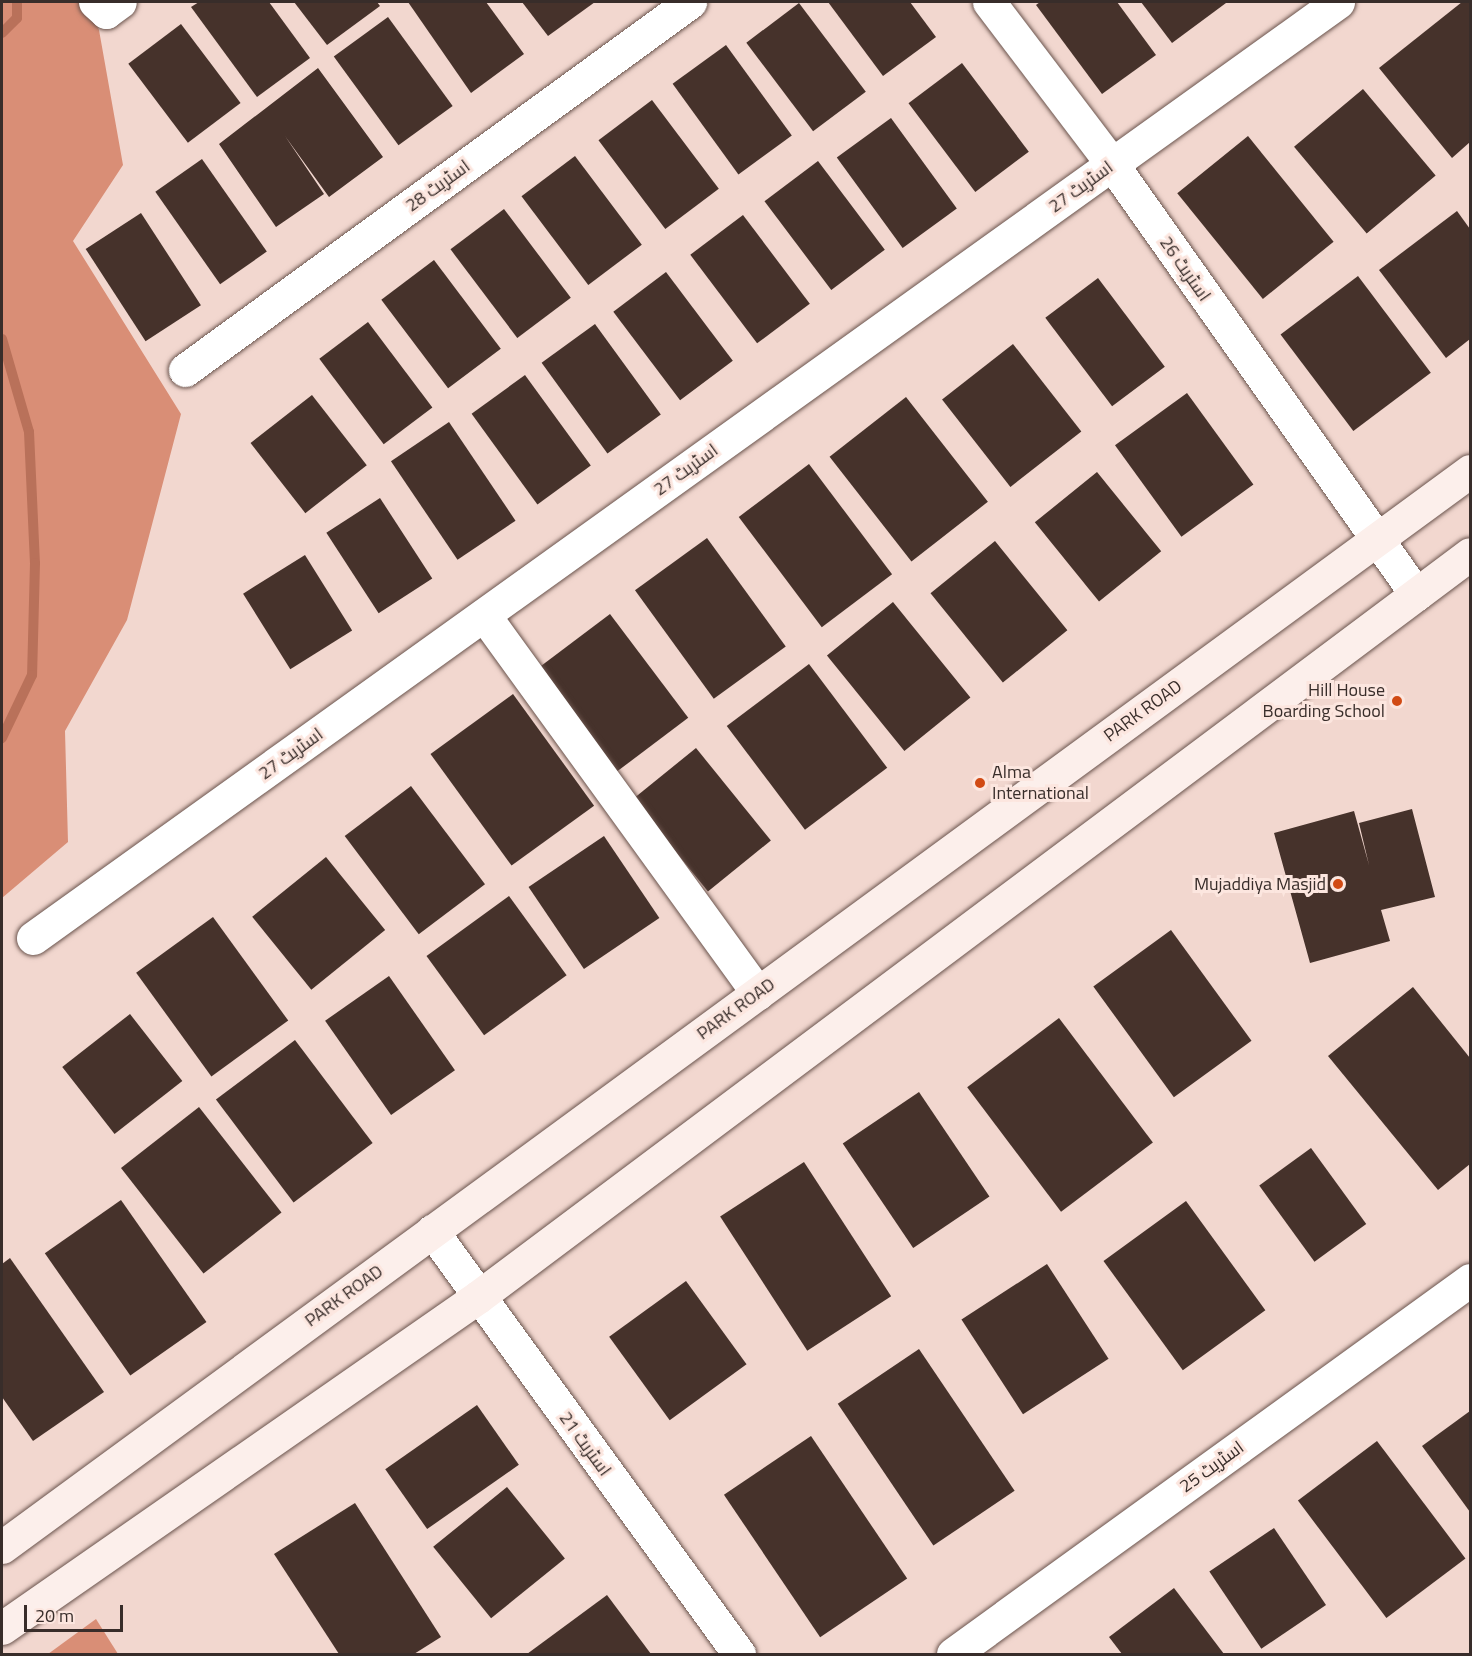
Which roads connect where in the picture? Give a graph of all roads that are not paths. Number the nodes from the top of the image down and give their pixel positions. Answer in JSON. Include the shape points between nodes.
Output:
{"nodes":[{"id":1,"x":95,"y":2,"type":"edge"},
{"id":2,"x":120,"y":2,"type":"edge"},
{"id":3,"x":690,"y":2,"type":"edge"},
{"id":4,"x":989,"y":2,"type":"edge"},
{"id":5,"x":1338,"y":2,"type":"edge"},
{"id":6,"x":1112,"y":164,"type":"junction"},
{"id":7,"x":185,"y":370,"type":"dead end"},
{"id":8,"x":1470,"y":471,"type":"edge"},
{"id":9,"x":1375,"y":541,"type":"junction"},
{"id":10,"x":1470,"y":554,"type":"edge"},
{"id":11,"x":1416,"y":594,"type":"junction"},
{"id":12,"x":484,"y":615,"type":"junction"},
{"id":13,"x":33,"y":938,"type":"dead end"},
{"id":14,"x":758,"y":993,"type":"junction"},
{"id":15,"x":432,"y":1232,"type":"junction"},
{"id":16,"x":1470,"y":1280,"type":"edge"},
{"id":17,"x":478,"y":1297,"type":"junction"},
{"id":18,"x":2,"y":1547,"type":"edge"},
{"id":19,"x":2,"y":1628,"type":"edge"},
{"id":20,"x":739,"y":1654,"type":"edge"},
{"id":21,"x":953,"y":1654,"type":"edge"}],
"edges":[{"from":1,"to":2,"type":"street","via":[[106,12]]},
{"from":3,"to":7,"type":"street","name":"اسٹریٹ 28"},
{"from":4,"to":6,"type":"street","name":"اسٹریٹ 26"},
{"from":5,"to":6,"type":"street","name":"اسٹریٹ 27"},
{"from":6,"to":9,"type":"street","name":"اسٹریٹ 26"},
{"from":6,"to":12,"type":"street","name":"اسٹریٹ 27"},
{"from":8,"to":9,"type":"street","name":"PARK ROAD"},
{"from":9,"to":11,"type":"street","name":"اسٹریٹ 26"},
{"from":9,"to":14,"type":"street","name":"PARK ROAD"},
{"from":10,"to":11,"type":"street"},
{"from":11,"to":17,"type":"street"},
{"from":12,"to":13,"type":"street","name":"اسٹریٹ 27"},
{"from":12,"to":14,"type":"street"},
{"from":14,"to":15,"type":"street","name":"PARK ROAD"},
{"from":15,"to":17,"type":"street","name":"اسٹریٹ 21"},
{"from":15,"to":18,"type":"street","name":"PARK ROAD"},
{"from":16,"to":21,"type":"street","name":"اسٹریٹ 25"},
{"from":17,"to":19,"type":"street"},
{"from":17,"to":20,"type":"street","name":"اسٹریٹ 21"}]}
